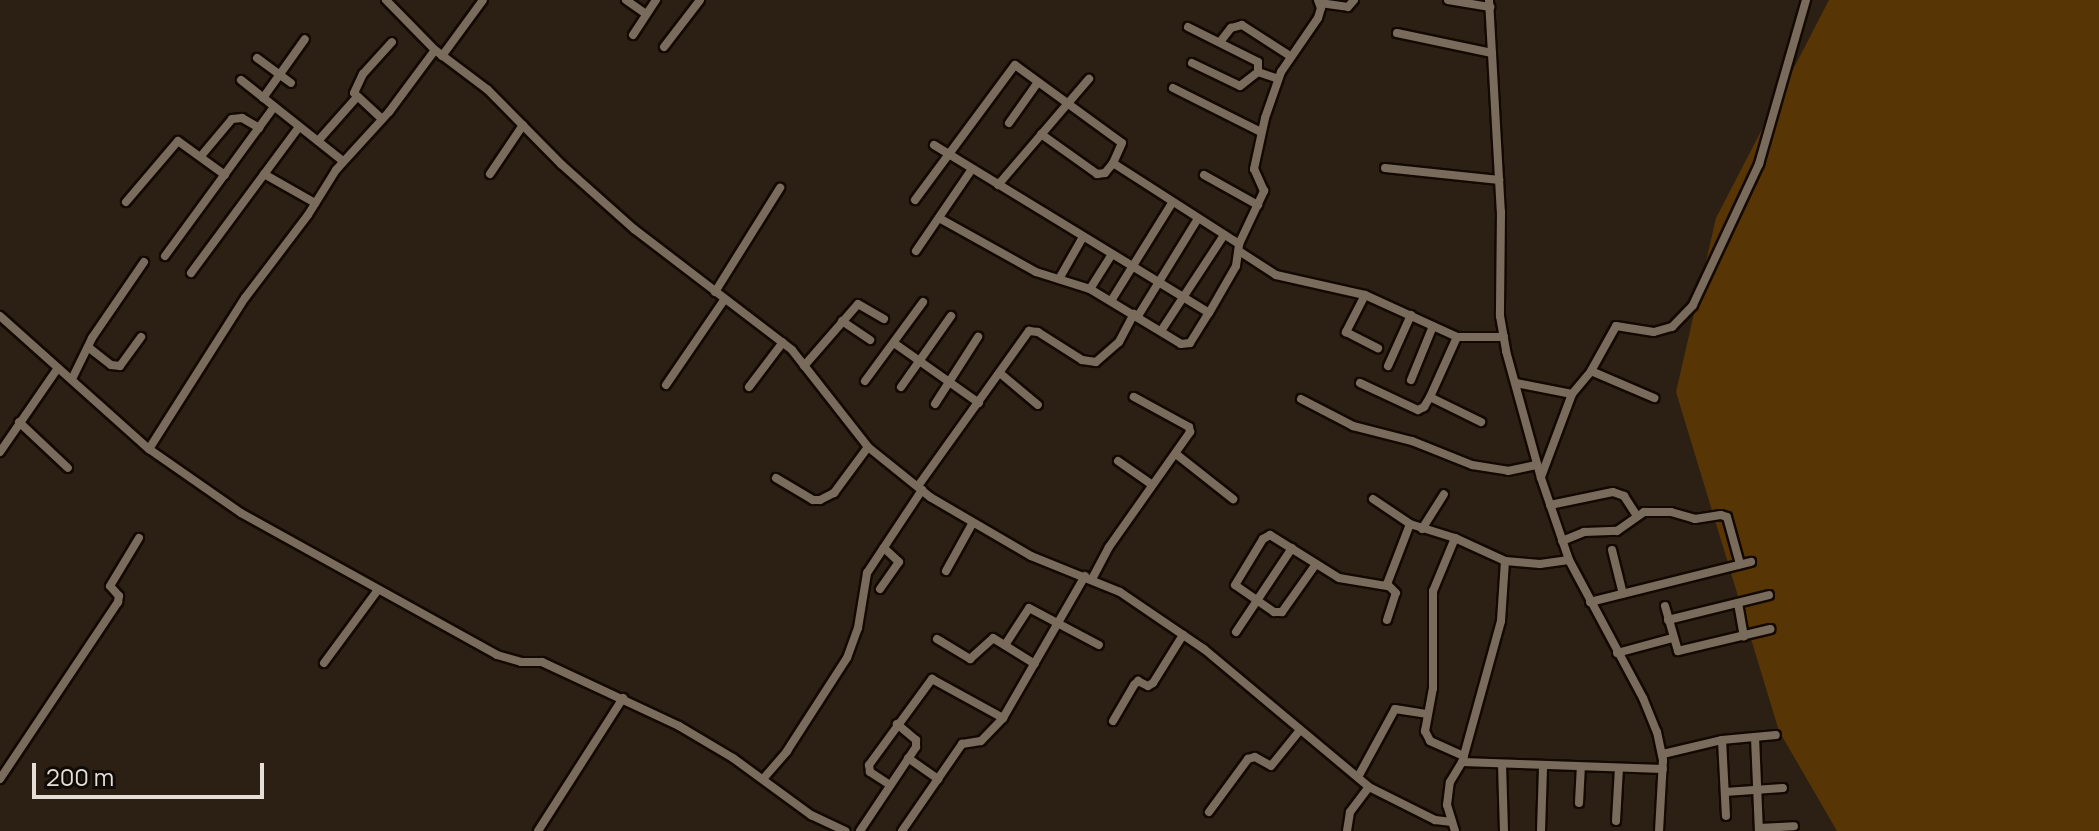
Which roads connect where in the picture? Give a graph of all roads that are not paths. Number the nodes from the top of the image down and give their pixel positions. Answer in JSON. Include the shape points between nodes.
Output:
{"nodes":[{"id":1,"x":386,"y":0,"type":"edge"},
{"id":2,"x":483,"y":0,"type":"edge"},
{"id":3,"x":626,"y":0,"type":"edge"},
{"id":4,"x":656,"y":0,"type":"edge"},
{"id":5,"x":685,"y":0,"type":"edge"},
{"id":6,"x":1354,"y":0,"type":"edge"},
{"id":7,"x":1448,"y":0,"type":"edge"},
{"id":8,"x":1806,"y":0,"type":"edge"},
{"id":9,"x":1319,"y":1,"type":"edge"},
{"id":10,"x":697,"y":3,"type":"edge"},
{"id":11,"x":1490,"y":4,"type":"edge"},
{"id":12,"x":646,"y":14,"type":"junction"},
{"id":13,"x":1188,"y":27,"type":"dead end"},
{"id":14,"x":1397,"y":33,"type":"dead end"},
{"id":15,"x":633,"y":35,"type":"dead end"},
{"id":16,"x":305,"y":39,"type":"dead end"},
{"id":17,"x":392,"y":42,"type":"dead end"},
{"id":18,"x":1220,"y":42,"type":"junction"},
{"id":19,"x":664,"y":47,"type":"dead end"},
{"id":20,"x":438,"y":53,"type":"junction"},
{"id":21,"x":1492,"y":53,"type":"junction"},
{"id":22,"x":1290,"y":56,"type":"junction"},
{"id":23,"x":257,"y":58,"type":"dead end"},
{"id":24,"x":1192,"y":63,"type":"dead end"},
{"id":25,"x":1258,"y":72,"type":"junction"},
{"id":26,"x":280,"y":75,"type":"junction"},
{"id":27,"x":1089,"y":79,"type":"dead end"},
{"id":28,"x":1278,"y":79,"type":"junction"},
{"id":29,"x":241,"y":80,"type":"dead end"},
{"id":30,"x":1038,"y":82,"type":"junction"},
{"id":31,"x":291,"y":83,"type":"dead end"},
{"id":32,"x":1173,"y":88,"type":"dead end"},
{"id":33,"x":263,"y":98,"type":"junction"},
{"id":34,"x":356,"y":98,"type":"junction"},
{"id":35,"x":1067,"y":104,"type":"junction"},
{"id":36,"x":274,"y":107,"type":"junction"},
{"id":37,"x":382,"y":119,"type":"junction"},
{"id":38,"x":1009,"y":123,"type":"dead end"},
{"id":39,"x":523,"y":125,"type":"junction"},
{"id":40,"x":299,"y":127,"type":"junction"},
{"id":41,"x":259,"y":128,"type":"junction"},
{"id":42,"x":1261,"y":132,"type":"junction"},
{"id":43,"x":1041,"y":134,"type":"junction"},
{"id":44,"x":318,"y":141,"type":"junction"},
{"id":45,"x":934,"y":145,"type":"dead end"},
{"id":46,"x":948,"y":154,"type":"junction"},
{"id":47,"x":201,"y":156,"type":"junction"},
{"id":48,"x":343,"y":161,"type":"junction"},
{"id":49,"x":1113,"y":163,"type":"junction"},
{"id":50,"x":1385,"y":168,"type":"dead end"},
{"id":51,"x":972,"y":169,"type":"junction"},
{"id":52,"x":264,"y":174,"type":"junction"},
{"id":53,"x":490,"y":174,"type":"dead end"},
{"id":54,"x":225,"y":175,"type":"junction"},
{"id":55,"x":1204,"y":175,"type":"dead end"},
{"id":56,"x":1499,"y":180,"type":"junction"},
{"id":57,"x":998,"y":185,"type":"junction"},
{"id":58,"x":780,"y":188,"type":"dead end"},
{"id":59,"x":915,"y":200,"type":"dead end"},
{"id":60,"x":126,"y":202,"type":"dead end"},
{"id":61,"x":315,"y":203,"type":"junction"},
{"id":62,"x":1172,"y":203,"type":"junction"},
{"id":63,"x":1258,"y":205,"type":"junction"},
{"id":64,"x":939,"y":218,"type":"junction"},
{"id":65,"x":1197,"y":220,"type":"junction"},
{"id":66,"x":1224,"y":235,"type":"junction"},
{"id":67,"x":1083,"y":237,"type":"junction"},
{"id":68,"x":1239,"y":247,"type":"junction"},
{"id":69,"x":916,"y":251,"type":"dead end"},
{"id":70,"x":1112,"y":254,"type":"junction"},
{"id":71,"x":165,"y":256,"type":"dead end"},
{"id":72,"x":144,"y":262,"type":"dead end"},
{"id":73,"x":1131,"y":266,"type":"junction"},
{"id":74,"x":191,"y":273,"type":"dead end"},
{"id":75,"x":1059,"y":279,"type":"junction"},
{"id":76,"x":1157,"y":282,"type":"junction"},
{"id":77,"x":1090,"y":289,"type":"junction"},
{"id":78,"x":715,"y":292,"type":"junction"},
{"id":79,"x":1365,"y":295,"type":"junction"},
{"id":80,"x":1182,"y":298,"type":"junction"},
{"id":81,"x":724,"y":300,"type":"junction"},
{"id":82,"x":1111,"y":301,"type":"junction"},
{"id":83,"x":923,"y":302,"type":"dead end"},
{"id":84,"x":1209,"y":313,"type":"junction"},
{"id":85,"x":1136,"y":315,"type":"junction"},
{"id":86,"x":1411,"y":315,"type":"junction"},
{"id":87,"x":0,"y":316,"type":"edge"},
{"id":88,"x":951,"y":316,"type":"dead end"},
{"id":89,"x":884,"y":319,"type":"dead end"},
{"id":90,"x":842,"y":321,"type":"junction"},
{"id":91,"x":1433,"y":326,"type":"junction"},
{"id":92,"x":1161,"y":331,"type":"junction"},
{"id":93,"x":141,"y":337,"type":"dead end"},
{"id":94,"x":978,"y":337,"type":"dead end"},
{"id":95,"x":1457,"y":337,"type":"junction"},
{"id":96,"x":1504,"y":337,"type":"junction"},
{"id":97,"x":870,"y":340,"type":"dead end"},
{"id":98,"x":783,"y":342,"type":"junction"},
{"id":99,"x":894,"y":343,"type":"junction"},
{"id":100,"x":88,"y":347,"type":"junction"},
{"id":101,"x":1378,"y":348,"type":"dead end"},
{"id":102,"x":919,"y":361,"type":"junction"},
{"id":103,"x":804,"y":366,"type":"junction"},
{"id":104,"x":1388,"y":366,"type":"dead end"},
{"id":105,"x":58,"y":368,"type":"junction"},
{"id":106,"x":1591,"y":371,"type":"junction"},
{"id":107,"x":1001,"y":374,"type":"junction"},
{"id":108,"x":72,"y":379,"type":"junction"},
{"id":109,"x":1411,"y":380,"type":"dead end"},
{"id":110,"x":865,"y":381,"type":"dead end"},
{"id":111,"x":948,"y":382,"type":"junction"},
{"id":112,"x":1360,"y":383,"type":"dead end"},
{"id":113,"x":1516,"y":383,"type":"junction"},
{"id":114,"x":666,"y":385,"type":"dead end"},
{"id":115,"x":749,"y":387,"type":"dead end"},
{"id":116,"x":901,"y":387,"type":"dead end"},
{"id":117,"x":1572,"y":394,"type":"junction"},
{"id":118,"x":1134,"y":397,"type":"dead end"},
{"id":119,"x":1430,"y":397,"type":"junction"},
{"id":120,"x":1654,"y":398,"type":"dead end"},
{"id":121,"x":1301,"y":399,"type":"dead end"},
{"id":122,"x":979,"y":403,"type":"junction"},
{"id":123,"x":935,"y":404,"type":"dead end"},
{"id":124,"x":1038,"y":405,"type":"dead end"},
{"id":125,"x":19,"y":422,"type":"junction"},
{"id":126,"x":1481,"y":422,"type":"dead end"},
{"id":127,"x":868,"y":447,"type":"junction"},
{"id":128,"x":149,"y":449,"type":"junction"},
{"id":129,"x":0,"y":452,"type":"edge"},
{"id":130,"x":1176,"y":454,"type":"junction"},
{"id":131,"x":1118,"y":461,"type":"dead end"},
{"id":132,"x":1537,"y":465,"type":"junction"},
{"id":133,"x":68,"y":468,"type":"dead end"},
{"id":134,"x":776,"y":478,"type":"dead end"},
{"id":135,"x":1541,"y":478,"type":"junction"},
{"id":136,"x":1151,"y":484,"type":"junction"},
{"id":137,"x":920,"y":488,"type":"junction"},
{"id":138,"x":1444,"y":494,"type":"dead end"},
{"id":139,"x":1233,"y":499,"type":"dead end"},
{"id":140,"x":1373,"y":499,"type":"dead end"},
{"id":141,"x":1550,"y":505,"type":"junction"},
{"id":142,"x":1637,"y":516,"type":"junction"},
{"id":143,"x":972,"y":524,"type":"junction"},
{"id":144,"x":1410,"y":524,"type":"junction"},
{"id":145,"x":1422,"y":529,"type":"junction"},
{"id":146,"x":139,"y":538,"type":"dead end"},
{"id":147,"x":1455,"y":538,"type":"junction"},
{"id":148,"x":1562,"y":541,"type":"junction"},
{"id":149,"x":884,"y":548,"type":"junction"},
{"id":150,"x":1292,"y":548,"type":"junction"},
{"id":151,"x":1612,"y":550,"type":"dead end"},
{"id":152,"x":1569,"y":560,"type":"junction"},
{"id":153,"x":1505,"y":561,"type":"junction"},
{"id":154,"x":1751,"y":562,"type":"dead end"},
{"id":155,"x":1316,"y":564,"type":"junction"},
{"id":156,"x":1740,"y":564,"type":"junction"},
{"id":157,"x":946,"y":571,"type":"dead end"},
{"id":158,"x":1089,"y":577,"type":"junction"},
{"id":159,"x":1387,"y":586,"type":"junction"},
{"id":160,"x":880,"y":589,"type":"dead end"},
{"id":161,"x":377,"y":591,"type":"junction"},
{"id":162,"x":1623,"y":594,"type":"junction"},
{"id":163,"x":1769,"y":595,"type":"dead end"},
{"id":164,"x":1257,"y":601,"type":"junction"},
{"id":165,"x":1590,"y":602,"type":"junction"},
{"id":166,"x":1738,"y":603,"type":"junction"},
{"id":167,"x":1665,"y":606,"type":"dead end"},
{"id":168,"x":1387,"y":620,"type":"dead end"},
{"id":169,"x":1668,"y":620,"type":"junction"},
{"id":170,"x":1057,"y":625,"type":"junction"},
{"id":171,"x":1770,"y":629,"type":"dead end"},
{"id":172,"x":1236,"y":632,"type":"dead end"},
{"id":173,"x":1183,"y":635,"type":"junction"},
{"id":174,"x":1744,"y":636,"type":"junction"},
{"id":175,"x":1673,"y":638,"type":"junction"},
{"id":176,"x":937,"y":639,"type":"dead end"},
{"id":177,"x":1005,"y":645,"type":"junction"},
{"id":178,"x":1099,"y":645,"type":"dead end"},
{"id":179,"x":1617,"y":653,"type":"junction"},
{"id":180,"x":324,"y":663,"type":"dead end"},
{"id":181,"x":1035,"y":664,"type":"junction"},
{"id":182,"x":623,"y":698,"type":"junction"},
{"id":183,"x":1428,"y":714,"type":"junction"},
{"id":184,"x":1003,"y":718,"type":"junction"},
{"id":185,"x":1113,"y":721,"type":"dead end"},
{"id":186,"x":897,"y":724,"type":"junction"},
{"id":187,"x":1300,"y":730,"type":"junction"},
{"id":188,"x":1776,"y":735,"type":"dead end"},
{"id":189,"x":1755,"y":737,"type":"junction"},
{"id":190,"x":1722,"y":740,"type":"junction"},
{"id":191,"x":1663,"y":754,"type":"junction"},
{"id":192,"x":908,"y":758,"type":"junction"},
{"id":193,"x":1463,"y":759,"type":"junction"},
{"id":194,"x":1502,"y":764,"type":"junction"},
{"id":195,"x":1543,"y":766,"type":"junction"},
{"id":196,"x":1581,"y":767,"type":"junction"},
{"id":197,"x":1619,"y":768,"type":"junction"},
{"id":198,"x":1663,"y":769,"type":"junction"},
{"id":199,"x":1358,"y":777,"type":"junction"},
{"id":200,"x":0,"y":779,"type":"edge"},
{"id":201,"x":763,"y":779,"type":"junction"},
{"id":202,"x":938,"y":779,"type":"junction"},
{"id":203,"x":890,"y":785,"type":"junction"},
{"id":204,"x":1369,"y":787,"type":"junction"},
{"id":205,"x":1783,"y":788,"type":"dead end"},
{"id":206,"x":1756,"y":791,"type":"junction"},
{"id":207,"x":1725,"y":792,"type":"junction"},
{"id":208,"x":1579,"y":803,"type":"dead end"},
{"id":209,"x":1209,"y":812,"type":"dead end"},
{"id":210,"x":1726,"y":816,"type":"dead end"},
{"id":211,"x":1616,"y":821,"type":"dead end"},
{"id":212,"x":1794,"y":826,"type":"dead end"},
{"id":213,"x":1454,"y":827,"type":"edge"},
{"id":214,"x":1759,"y":830,"type":"edge"},
{"id":215,"x":538,"y":831,"type":"edge"},
{"id":216,"x":846,"y":831,"type":"edge"},
{"id":217,"x":860,"y":831,"type":"edge"},
{"id":218,"x":902,"y":831,"type":"edge"},
{"id":219,"x":1347,"y":831,"type":"edge"},
{"id":220,"x":1504,"y":831,"type":"edge"},
{"id":221,"x":1541,"y":831,"type":"edge"},
{"id":222,"x":1659,"y":831,"type":"edge"}],
"edges":[{"from":1,"to":20,"type":"street"},
{"from":2,"to":20,"type":"street"},
{"from":3,"to":12,"type":"street"},
{"from":4,"to":12,"type":"street"},
{"from":5,"to":10,"type":"street"},
{"from":6,"to":9,"type":"street","via":[[1348,7]]},
{"from":7,"to":11,"type":"street"},
{"from":8,"to":106,"type":"street","via":[[1759,164],[1693,305],[1672,327],[1654,332],[1616,326]]},
{"from":9,"to":22,"type":"street","via":[[1318,18]]},
{"from":10,"to":19,"type":"street"},
{"from":11,"to":21,"type":"street"},
{"from":12,"to":15,"type":"street"},
{"from":13,"to":18,"type":"street"},
{"from":14,"to":21,"type":"street"},
{"from":16,"to":26,"type":"street"},
{"from":17,"to":34,"type":"street","via":[[360,78]]},
{"from":18,"to":22,"type":"street","via":[[1231,28],[1242,25]]},
{"from":18,"to":25,"type":"street","via":[[1258,62]]},
{"from":20,"to":37,"type":"street"},
{"from":20,"to":39,"type":"street","via":[[488,90]]},
{"from":21,"to":56,"type":"street"},
{"from":22,"to":28,"type":"street"},
{"from":23,"to":26,"type":"street"},
{"from":24,"to":25,"type":"street","via":[[1240,86]]},
{"from":25,"to":28,"type":"street"},
{"from":26,"to":31,"type":"street"},
{"from":26,"to":33,"type":"street"},
{"from":27,"to":35,"type":"street"},
{"from":28,"to":42,"type":"street"},
{"from":29,"to":33,"type":"street"},
{"from":30,"to":35,"type":"street"},
{"from":30,"to":38,"type":"street"},
{"from":30,"to":46,"type":"street","via":[[1020,67],[1010,69]]},
{"from":32,"to":42,"type":"street"},
{"from":33,"to":36,"type":"street"},
{"from":34,"to":37,"type":"street"},
{"from":34,"to":44,"type":"street"},
{"from":35,"to":43,"type":"street"},
{"from":35,"to":49,"type":"street","via":[[1122,143]]},
{"from":36,"to":40,"type":"street"},
{"from":36,"to":41,"type":"street"},
{"from":37,"to":48,"type":"street"},
{"from":39,"to":53,"type":"street"},
{"from":39,"to":78,"type":"street","via":[[634,229]]},
{"from":40,"to":44,"type":"street"},
{"from":40,"to":52,"type":"street"},
{"from":41,"to":47,"type":"street","via":[[242,118],[232,119]]},
{"from":41,"to":54,"type":"street"},
{"from":42,"to":63,"type":"street","via":[[1254,169],[1264,191]]},
{"from":43,"to":49,"type":"street","via":[[1097,174]]},
{"from":43,"to":57,"type":"street"},
{"from":44,"to":48,"type":"street"},
{"from":45,"to":46,"type":"street"},
{"from":46,"to":51,"type":"street"},
{"from":46,"to":59,"type":"street"},
{"from":47,"to":54,"type":"street"},
{"from":47,"to":60,"type":"street","via":[[182,141],[175,142]]},
{"from":48,"to":61,"type":"street"},
{"from":49,"to":62,"type":"street"},
{"from":50,"to":56,"type":"street"},
{"from":51,"to":57,"type":"street"},
{"from":51,"to":64,"type":"street"},
{"from":52,"to":61,"type":"street"},
{"from":52,"to":74,"type":"street"},
{"from":54,"to":71,"type":"street"},
{"from":55,"to":63,"type":"street"},
{"from":56,"to":96,"type":"street"},
{"from":57,"to":67,"type":"street"},
{"from":58,"to":78,"type":"street"},
{"from":61,"to":128,"type":"street","via":[[206,355]]},
{"from":62,"to":65,"type":"street"},
{"from":62,"to":73,"type":"street"},
{"from":63,"to":68,"type":"street"},
{"from":64,"to":69,"type":"street"},
{"from":64,"to":75,"type":"street","via":[[1028,269]]},
{"from":65,"to":66,"type":"street"},
{"from":65,"to":76,"type":"street"},
{"from":66,"to":68,"type":"street"},
{"from":66,"to":80,"type":"street"},
{"from":67,"to":70,"type":"street"},
{"from":67,"to":75,"type":"street"},
{"from":68,"to":79,"type":"street","via":[[1276,275]]},
{"from":68,"to":84,"type":"street","via":[[1236,266]]},
{"from":70,"to":73,"type":"street"},
{"from":70,"to":77,"type":"street"},
{"from":72,"to":100,"type":"street"},
{"from":73,"to":76,"type":"street"},
{"from":73,"to":82,"type":"street"},
{"from":75,"to":77,"type":"street"},
{"from":76,"to":80,"type":"street"},
{"from":76,"to":85,"type":"street"},
{"from":77,"to":82,"type":"street"},
{"from":78,"to":81,"type":"street"},
{"from":79,"to":86,"type":"street"},
{"from":79,"to":101,"type":"street","via":[[1346,332]]},
{"from":80,"to":84,"type":"street"},
{"from":80,"to":92,"type":"street"},
{"from":81,"to":98,"type":"street"},
{"from":81,"to":114,"type":"street"},
{"from":82,"to":85,"type":"street"},
{"from":83,"to":99,"type":"street"},
{"from":84,"to":92,"type":"street","via":[[1187,345]]},
{"from":85,"to":92,"type":"street"},
{"from":85,"to":107,"type":"street","via":[[1101,359],[1082,360],[1029,331]]},
{"from":86,"to":91,"type":"street"},
{"from":86,"to":104,"type":"street"},
{"from":87,"to":105,"type":"street"},
{"from":88,"to":102,"type":"street"},
{"from":89,"to":90,"type":"street","via":[[858,304]]},
{"from":90,"to":97,"type":"street"},
{"from":90,"to":103,"type":"street"},
{"from":91,"to":95,"type":"street"},
{"from":91,"to":109,"type":"street"},
{"from":93,"to":100,"type":"street","via":[[120,366]]},
{"from":94,"to":111,"type":"street"},
{"from":95,"to":96,"type":"street"},
{"from":95,"to":119,"type":"street"},
{"from":96,"to":113,"type":"street"},
{"from":98,"to":103,"type":"street"},
{"from":98,"to":115,"type":"street"},
{"from":99,"to":102,"type":"street"},
{"from":99,"to":110,"type":"street"},
{"from":100,"to":108,"type":"street"},
{"from":102,"to":111,"type":"street"},
{"from":102,"to":116,"type":"street"},
{"from":103,"to":127,"type":"street"},
{"from":105,"to":108,"type":"street"},
{"from":105,"to":125,"type":"street"},
{"from":106,"to":117,"type":"street"},
{"from":106,"to":120,"type":"street"},
{"from":107,"to":122,"type":"street"},
{"from":107,"to":124,"type":"street"},
{"from":108,"to":128,"type":"street"},
{"from":111,"to":122,"type":"street"},
{"from":111,"to":123,"type":"street"},
{"from":112,"to":119,"type":"street","via":[[1418,410]]},
{"from":113,"to":117,"type":"street"},
{"from":113,"to":132,"type":"street"},
{"from":117,"to":135,"type":"street"},
{"from":118,"to":130,"type":"street","via":[[1189,427]]},
{"from":119,"to":126,"type":"street"},
{"from":121,"to":132,"type":"street","via":[[1353,426],[1412,441],[1472,465],[1508,471]]},
{"from":122,"to":137,"type":"street"},
{"from":125,"to":129,"type":"street"},
{"from":125,"to":133,"type":"street"},
{"from":127,"to":134,"type":"street","via":[[834,493],[820,500]]},
{"from":127,"to":137,"type":"street"},
{"from":128,"to":161,"type":"street","via":[[241,513]]},
{"from":130,"to":136,"type":"street"},
{"from":130,"to":139,"type":"street"},
{"from":131,"to":136,"type":"street"},
{"from":132,"to":135,"type":"street"},
{"from":135,"to":141,"type":"street"},
{"from":136,"to":158,"type":"street"},
{"from":137,"to":143,"type":"street"},
{"from":137,"to":149,"type":"street"},
{"from":138,"to":145,"type":"street"},
{"from":140,"to":144,"type":"street"},
{"from":141,"to":142,"type":"street","via":[[1613,492],[1624,496]]},
{"from":141,"to":148,"type":"street"},
{"from":142,"to":148,"type":"street","via":[[1617,531],[1584,532]]},
{"from":142,"to":156,"type":"street","via":[[1657,510],[1695,519],[1725,515]]},
{"from":143,"to":157,"type":"street"},
{"from":143,"to":158,"type":"street","via":[[1031,556]]},
{"from":144,"to":145,"type":"street"},
{"from":144,"to":159,"type":"street"},
{"from":145,"to":147,"type":"street"},
{"from":146,"to":200,"type":"street","via":[[110,586],[118,602]]},
{"from":147,"to":153,"type":"street"},
{"from":147,"to":183,"type":"street","via":[[1433,591]]},
{"from":148,"to":152,"type":"street"},
{"from":149,"to":160,"type":"street","via":[[899,562]]},
{"from":149,"to":201,"type":"street","via":[[864,580],[858,628],[847,658]]},
{"from":150,"to":155,"type":"street"},
{"from":150,"to":164,"type":"street"},
{"from":150,"to":164,"type":"street","via":[[1274,536],[1263,539],[1235,585]]},
{"from":151,"to":162,"type":"street"},
{"from":152,"to":153,"type":"street"},
{"from":152,"to":165,"type":"street"},
{"from":153,"to":193,"type":"street","via":[[1501,621]]},
{"from":154,"to":156,"type":"street"},
{"from":155,"to":159,"type":"street","via":[[1347,581]]},
{"from":155,"to":164,"type":"street","via":[[1285,610],[1274,612]]},
{"from":156,"to":162,"type":"street"},
{"from":158,"to":170,"type":"street"},
{"from":158,"to":173,"type":"street"},
{"from":159,"to":168,"type":"street","via":[[1396,593]]},
{"from":161,"to":180,"type":"street"},
{"from":161,"to":182,"type":"street","via":[[497,655],[542,662]]},
{"from":162,"to":165,"type":"street"},
{"from":163,"to":166,"type":"street"},
{"from":164,"to":172,"type":"street"},
{"from":165,"to":179,"type":"street"},
{"from":166,"to":169,"type":"street"},
{"from":166,"to":174,"type":"street"},
{"from":167,"to":169,"type":"street"},
{"from":169,"to":175,"type":"street"},
{"from":170,"to":177,"type":"street","via":[[1029,608]]},
{"from":170,"to":178,"type":"street"},
{"from":170,"to":181,"type":"street"},
{"from":171,"to":174,"type":"street"},
{"from":173,"to":185,"type":"street","via":[[1153,683],[1138,681]]},
{"from":173,"to":187,"type":"street"},
{"from":174,"to":175,"type":"street","via":[[1681,652]]},
{"from":175,"to":179,"type":"street"},
{"from":176,"to":177,"type":"street","via":[[970,659],[990,638]]},
{"from":177,"to":181,"type":"street"},
{"from":179,"to":191,"type":"street","via":[[1643,698]]},
{"from":181,"to":184,"type":"street"},
{"from":182,"to":201,"type":"street"},
{"from":182,"to":215,"type":"street"},
{"from":183,"to":193,"type":"street","via":[[1426,737]]},
{"from":183,"to":199,"type":"street","via":[[1395,709]]},
{"from":184,"to":186,"type":"street","via":[[932,679]]},
{"from":184,"to":202,"type":"street","via":[[981,741],[962,744]]},
{"from":186,"to":192,"type":"street","via":[[917,742]]},
{"from":186,"to":203,"type":"street","via":[[868,769]]},
{"from":187,"to":199,"type":"street"},
{"from":187,"to":209,"type":"street","via":[[1270,767],[1255,757],[1248,759]]},
{"from":188,"to":189,"type":"street"},
{"from":189,"to":190,"type":"street"},
{"from":189,"to":206,"type":"street"},
{"from":190,"to":191,"type":"street"},
{"from":190,"to":207,"type":"street"},
{"from":191,"to":198,"type":"street"},
{"from":192,"to":202,"type":"street"},
{"from":192,"to":203,"type":"street"},
{"from":193,"to":194,"type":"street"},
{"from":193,"to":213,"type":"street","via":[[1450,782],[1447,805]]},
{"from":194,"to":195,"type":"street"},
{"from":194,"to":220,"type":"street"},
{"from":195,"to":196,"type":"street"},
{"from":195,"to":221,"type":"street"},
{"from":196,"to":197,"type":"street"},
{"from":196,"to":208,"type":"street"},
{"from":197,"to":198,"type":"street"},
{"from":197,"to":211,"type":"street"},
{"from":198,"to":222,"type":"street"},
{"from":199,"to":204,"type":"street"},
{"from":201,"to":216,"type":"street","via":[[811,815]]},
{"from":202,"to":218,"type":"street"},
{"from":203,"to":217,"type":"street"},
{"from":204,"to":213,"type":"street"},
{"from":204,"to":219,"type":"street","via":[[1350,812]]},
{"from":205,"to":206,"type":"street"},
{"from":206,"to":207,"type":"street"},
{"from":206,"to":214,"type":"street"},
{"from":207,"to":210,"type":"street"},
{"from":212,"to":214,"type":"street"}]}
